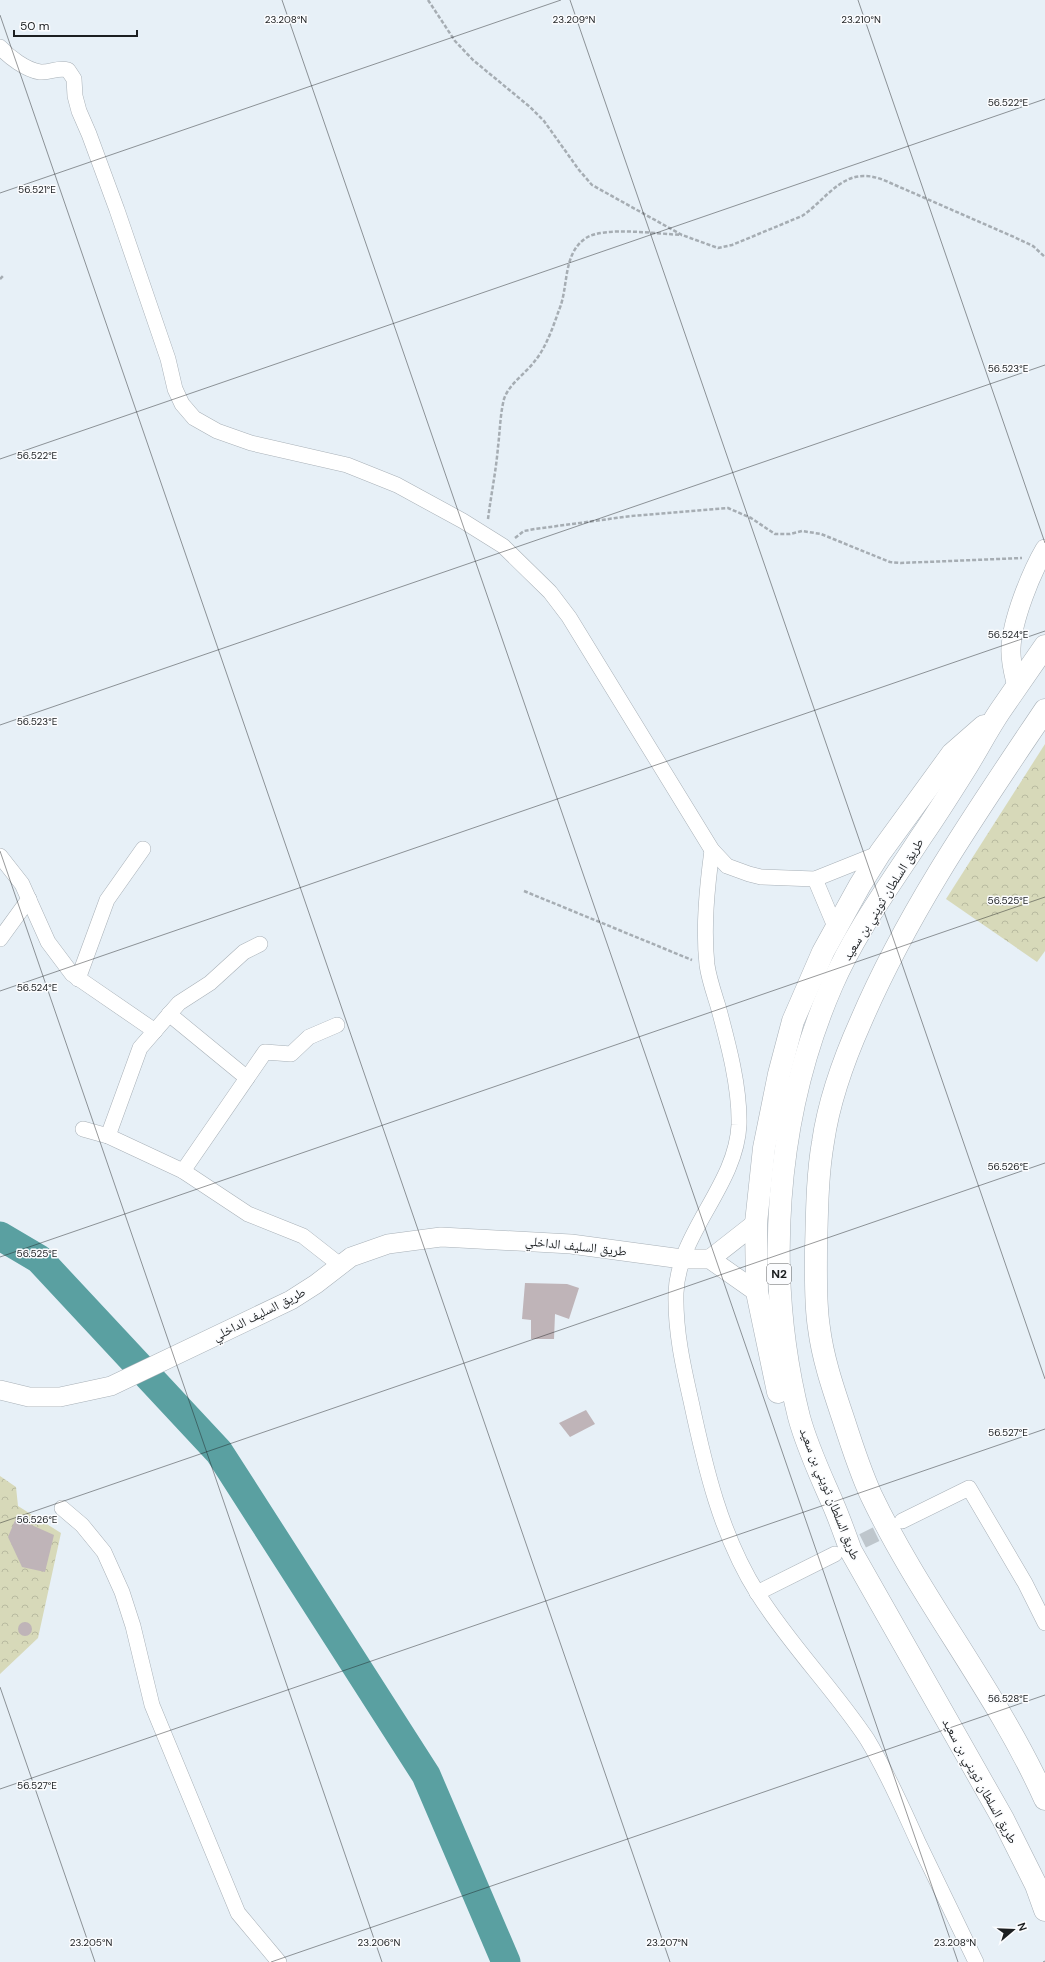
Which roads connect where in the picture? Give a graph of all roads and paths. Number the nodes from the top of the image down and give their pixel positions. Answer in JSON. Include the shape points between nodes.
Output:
{"nodes":[{"id":1,"x":428,"y":0,"type":"edge"},
{"id":2,"x":0,"y":47,"type":"edge"},
{"id":3,"x":682,"y":235,"type":"junction"},
{"id":4,"x":1045,"y":257,"type":"edge"},
{"id":5,"x":486,"y":534,"type":"junction"},
{"id":6,"x":504,"y":546,"type":"junction"},
{"id":7,"x":1043,"y":553,"type":"edge"},
{"id":8,"x":1045,"y":646,"type":"edge"},
{"id":9,"x":1017,"y":687,"type":"junction"},
{"id":10,"x":1045,"y":710,"type":"edge"},
{"id":11,"x":1000,"y":712,"type":"junction"},
{"id":12,"x":143,"y":849,"type":"dead end"},
{"id":13,"x":712,"y":850,"type":"junction"},
{"id":14,"x":880,"y":853,"type":"junction"},
{"id":15,"x":0,"y":856,"type":"edge"},
{"id":16,"x":815,"y":879,"type":"junction"},
{"id":17,"x":524,"y":891,"type":"dead end"},
{"id":18,"x":29,"y":899,"type":"junction"},
{"id":19,"x":836,"y":929,"type":"junction"},
{"id":20,"x":0,"y":939,"type":"edge"},
{"id":21,"x":260,"y":944,"type":"dead end"},
{"id":22,"x":707,"y":966,"type":"junction"},
{"id":23,"x":78,"y":979,"type":"junction"},
{"id":24,"x":169,"y":1014,"type":"junction"},
{"id":25,"x":337,"y":1025,"type":"dead end"},
{"id":26,"x":155,"y":1031,"type":"junction"},
{"id":27,"x":247,"y":1078,"type":"junction"},
{"id":28,"x":83,"y":1129,"type":"dead end"},
{"id":29,"x":108,"y":1136,"type":"junction"},
{"id":30,"x":183,"y":1171,"type":"junction"},
{"id":31,"x":756,"y":1223,"type":"junction"},
{"id":32,"x":682,"y":1259,"type":"junction"},
{"id":33,"x":710,"y":1260,"type":"junction"},
{"id":34,"x":340,"y":1266,"type":"junction"},
{"id":35,"x":757,"y":1292,"type":"junction"},
{"id":36,"x":0,"y":1390,"type":"edge"},
{"id":37,"x":62,"y":1508,"type":"dead end"},
{"id":38,"x":902,"y":1521,"type":"tunnel mouth"},
{"id":39,"x":843,"y":1553,"type":"junction"},
{"id":40,"x":757,"y":1593,"type":"junction"},
{"id":41,"x":1045,"y":1623,"type":"edge"},
{"id":42,"x":1045,"y":1799,"type":"edge"},
{"id":43,"x":1045,"y":1910,"type":"edge"},
{"id":44,"x":279,"y":1962,"type":"edge"},
{"id":45,"x":976,"y":1962,"type":"edge"}],
"edges":[{"from":1,"to":3,"type":"path","via":[[455,41],[473,60],[544,121],[592,185]]},
{"from":2,"to":5,"type":"street","via":[[26,68],[41,72],[60,68],[68,70],[74,78],[79,111],[165,352],[174,389],[194,418],[217,431],[251,443],[368,472]]},
{"from":3,"to":4,"type":"path","via":[[718,248],[732,246],[802,216],[845,181],[865,176],[895,184],[1014,237],[1033,246]]},
{"from":3,"to":5,"type":"path","via":[[612,232],[598,234],[587,237],[574,251],[568,266],[560,308],[545,345],[505,397],[498,430]]},
{"from":5,"to":6,"type":"street"},
{"from":6,"to":7,"type":"path","via":[[524,531],[630,516],[728,508],[751,518],[775,534],[802,531],[821,534],[890,562]]},
{"from":6,"to":13,"type":"street","via":[[550,592],[569,617]]},
{"from":7,"to":9,"type":"street","via":[[1013,629],[1010,649]]},
{"from":8,"to":9,"type":"highway","name":"طريق السلطان ثويني بن سعيد","number":"N2"},
{"from":9,"to":11,"type":"highway","name":"طريق السلطان ثويني بن سعيد","number":"N2"},
{"from":10,"to":42,"type":"highway","via":[[926,892],[888,960],[849,1048],[823,1140],[817,1202],[816,1294],[824,1361],[870,1493],[889,1531],[1019,1747]]},
{"from":11,"to":14,"type":"highway","via":[[952,754]]},
{"from":11,"to":39,"type":"highway","name":"طريق السلطان ثويني بن سعيد","number":"N2","via":[[854,941],[832,985],[812,1037],[789,1122],[779,1244],[783,1330],[788,1368],[800,1419],[815,1464],[834,1506]]},
{"from":12,"to":23,"type":"street","via":[[107,900]]},
{"from":13,"to":16,"type":"street","via":[[727,866],[749,874],[761,877]]},
{"from":13,"to":22,"type":"street","via":[[707,889]]},
{"from":14,"to":16,"type":"street"},
{"from":14,"to":19,"type":"highway"},
{"from":15,"to":18,"type":"street","via":[[22,884]]},
{"from":16,"to":19,"type":"street"},
{"from":17,"to":22,"type":"path"},
{"from":18,"to":20,"type":"street"},
{"from":18,"to":23,"type":"street","via":[[48,942]]},
{"from":19,"to":31,"type":"highway","via":[[793,1022],[778,1074],[764,1148]]},
{"from":21,"to":24,"type":"street","via":[[244,952],[210,983],[179,1003]]},
{"from":22,"to":32,"type":"street","via":[[729,1050],[739,1127],[733,1154],[724,1176]]},
{"from":23,"to":26,"type":"street"},
{"from":24,"to":26,"type":"street"},
{"from":24,"to":27,"type":"street"},
{"from":25,"to":27,"type":"street","via":[[309,1037],[291,1054],[265,1052]]},
{"from":26,"to":29,"type":"street","via":[[140,1048]]},
{"from":27,"to":30,"type":"street"},
{"from":28,"to":29,"type":"street"},
{"from":29,"to":30,"type":"street"},
{"from":30,"to":34,"type":"street","via":[[248,1214],[303,1236]]},
{"from":31,"to":33,"type":"street"},
{"from":31,"to":35,"type":"highway"},
{"from":32,"to":33,"type":"street","name":"طريق السليف الداخلي"},
{"from":32,"to":34,"type":"street","name":"طريق السليف الداخلي","via":[[571,1244],[442,1237],[388,1244],[352,1257]]},
{"from":32,"to":40,"type":"street","via":[[676,1288],[676,1316],[684,1368],[705,1466],[727,1534]]},
{"from":33,"to":35,"type":"street"},
{"from":34,"to":36,"type":"street","name":"طريق السليف الداخلي","via":[[291,1300],[111,1386],[60,1397],[29,1397]]},
{"from":35,"to":39,"type":"highway","via":[[787,1426]]},
{"from":37,"to":44,"type":"street","via":[[82,1525],[104,1552],[122,1592],[133,1626],[152,1705],[238,1914]]},
{"from":38,"to":41,"type":"street","via":[[969,1488]]},
{"from":39,"to":40,"type":"street"},
{"from":39,"to":43,"type":"highway","name":"طريق السلطان ثويني بن سعيد","number":"N2","via":[[1000,1813],[1036,1885]]},
{"from":40,"to":45,"type":"street","via":[[868,1741],[888,1777]]}]}
